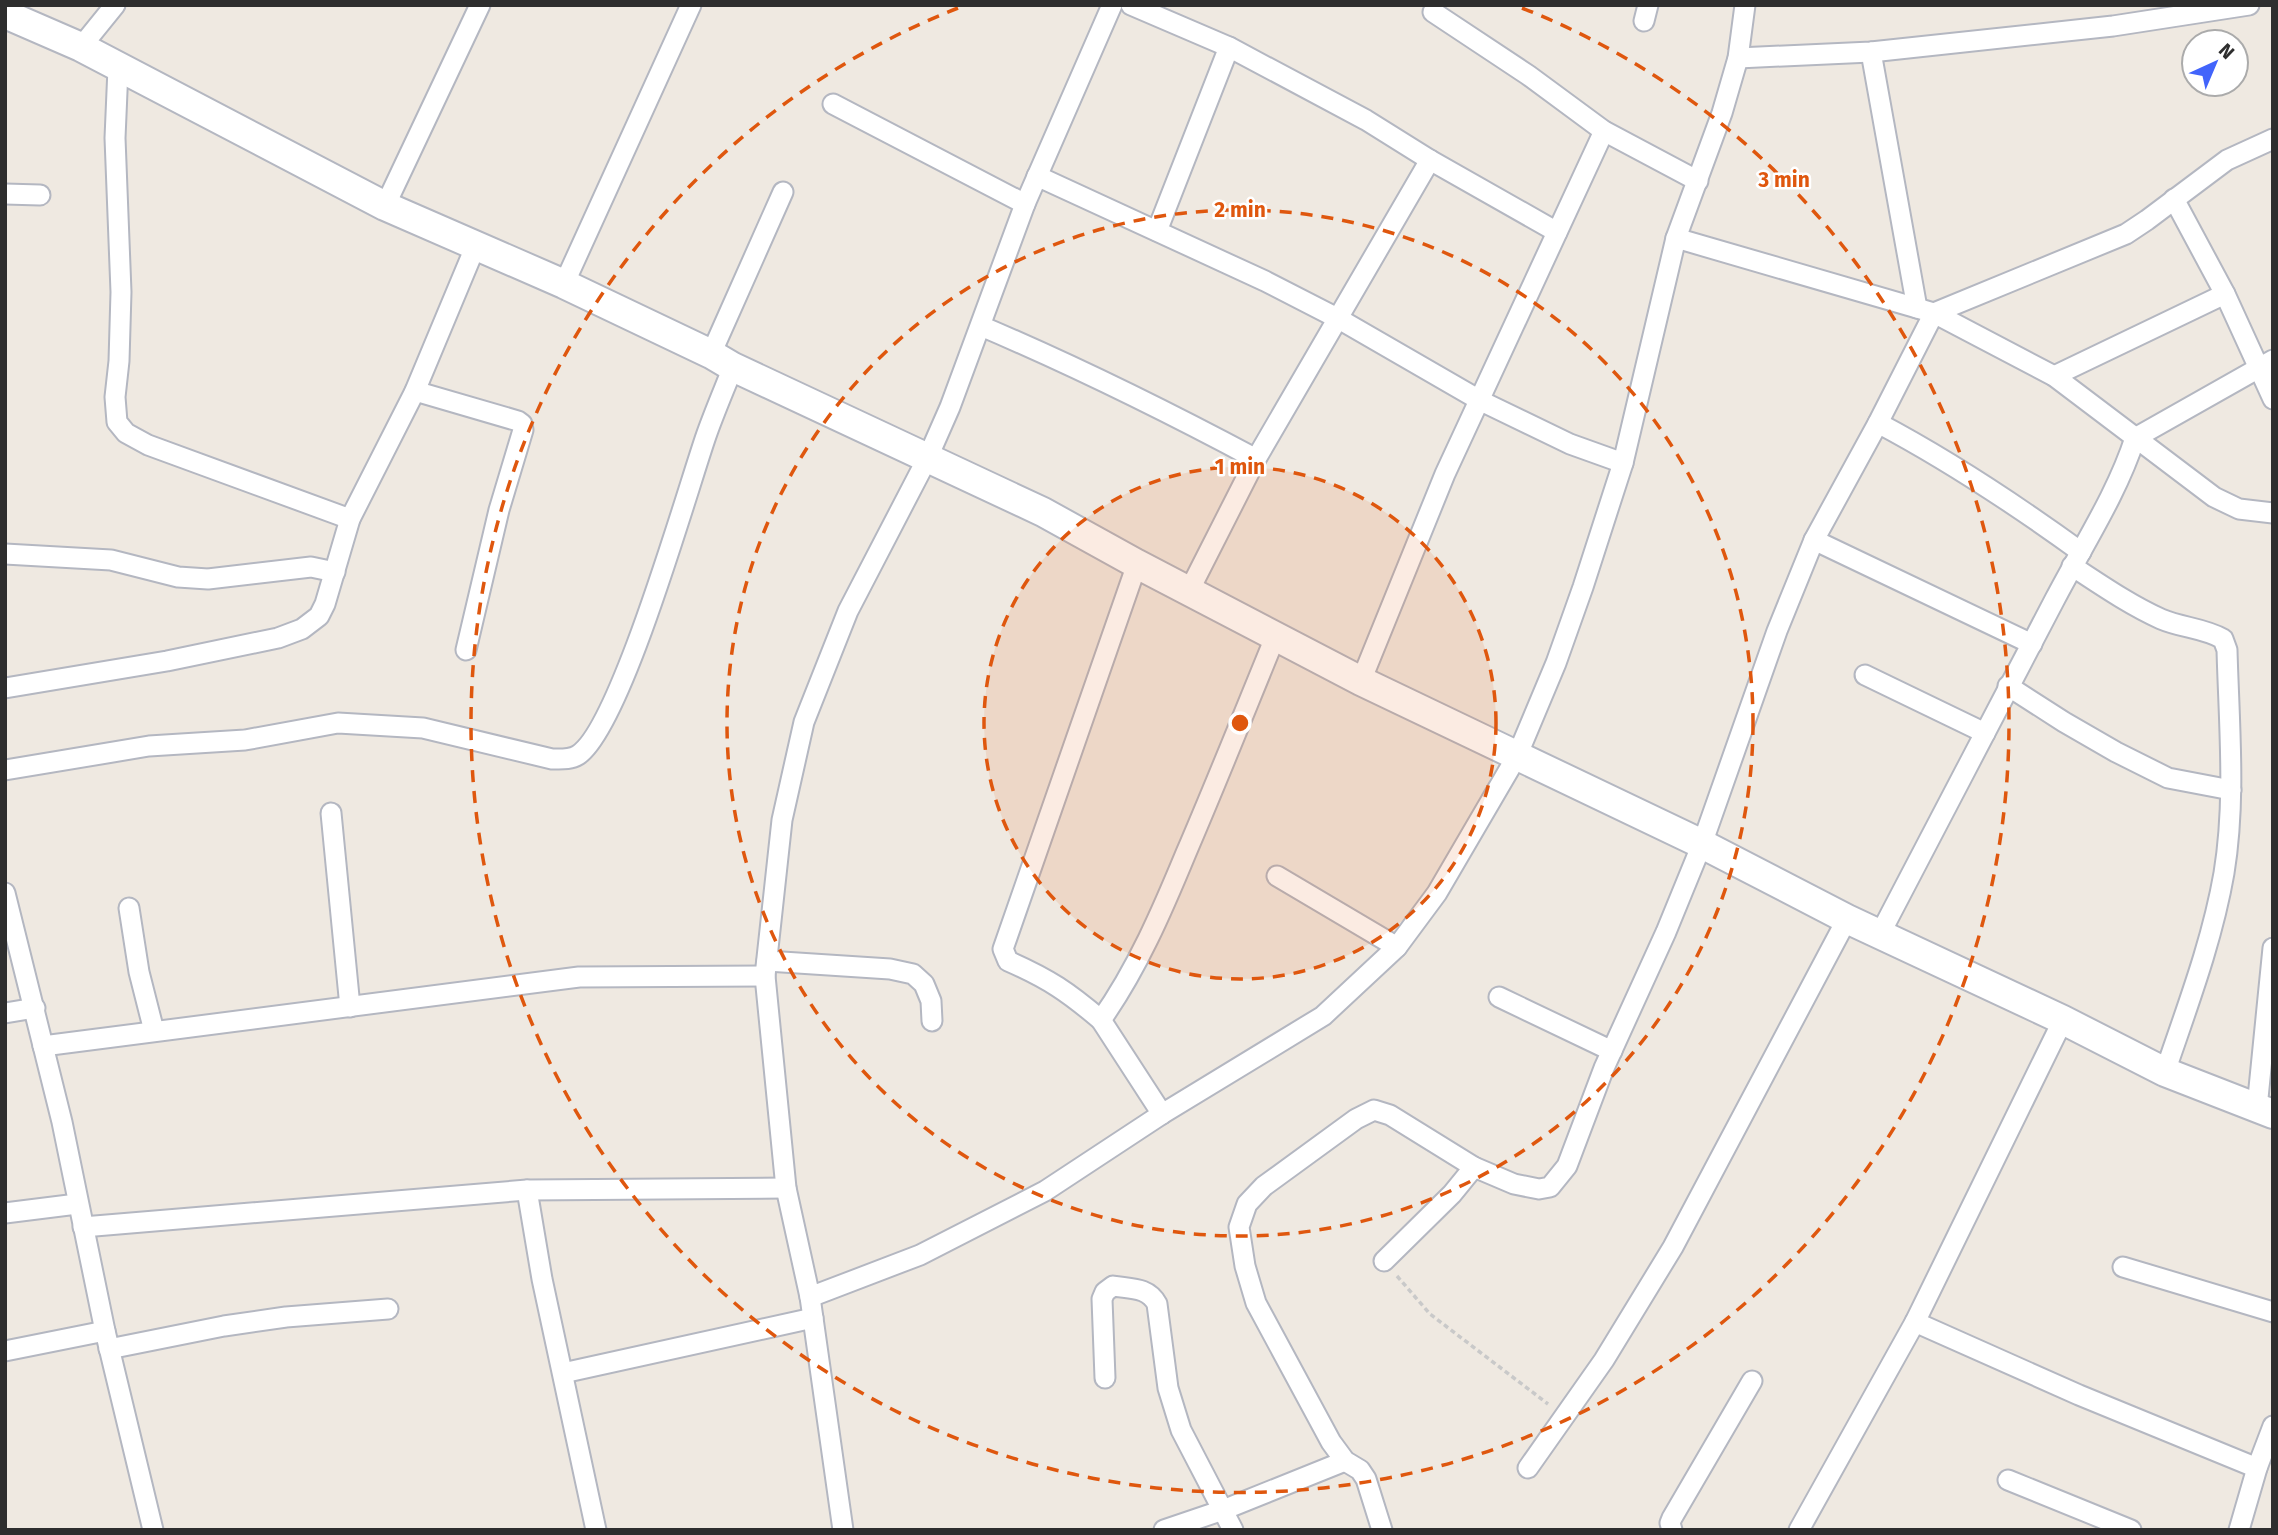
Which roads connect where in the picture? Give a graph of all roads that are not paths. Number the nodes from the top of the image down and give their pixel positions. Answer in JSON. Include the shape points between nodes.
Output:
{"nodes":[{"id":1,"x":116,"y":5,"type":"edge"},
{"id":2,"x":480,"y":5,"type":"edge"},
{"id":3,"x":691,"y":5,"type":"edge"},
{"id":4,"x":1130,"y":5,"type":"edge"},
{"id":5,"x":1745,"y":5,"type":"edge"},
{"id":6,"x":2249,"y":5,"type":"edge"},
{"id":7,"x":1103,"y":9,"type":"edge"},
{"id":8,"x":1433,"y":12,"type":"dead end"},
{"id":9,"x":5,"y":14,"type":"edge"},
{"id":10,"x":81,"y":47,"type":"junction"},
{"id":11,"x":1229,"y":47,"type":"junction"},
{"id":12,"x":1871,"y":52,"type":"junction"},
{"id":13,"x":1738,"y":58,"type":"junction"},
{"id":14,"x":118,"y":68,"type":"junction"},
{"id":15,"x":833,"y":104,"type":"dead end"},
{"id":16,"x":1604,"y":131,"type":"junction"},
{"id":17,"x":2273,"y":139,"type":"edge"},
{"id":18,"x":1430,"y":160,"type":"junction"},
{"id":19,"x":1037,"y":176,"type":"junction"},
{"id":20,"x":1698,"y":181,"type":"junction"},
{"id":21,"x":783,"y":192,"type":"dead end"},
{"id":22,"x":5,"y":194,"type":"edge"},
{"id":23,"x":40,"y":195,"type":"dead end"},
{"id":24,"x":2174,"y":199,"type":"junction"},
{"id":25,"x":1025,"y":204,"type":"junction"},
{"id":26,"x":385,"y":206,"type":"junction"},
{"id":27,"x":1157,"y":231,"type":"junction"},
{"id":28,"x":1557,"y":232,"type":"junction"},
{"id":29,"x":1676,"y":238,"type":"junction"},
{"id":30,"x":476,"y":245,"type":"junction"},
{"id":31,"x":564,"y":284,"type":"junction"},
{"id":32,"x":2225,"y":294,"type":"junction"},
{"id":33,"x":1926,"y":310,"type":"junction"},
{"id":34,"x":1339,"y":319,"type":"junction"},
{"id":35,"x":981,"y":326,"type":"junction"},
{"id":36,"x":722,"y":360,"type":"junction"},
{"id":37,"x":2265,"y":364,"type":"edge"},
{"id":38,"x":2054,"y":376,"type":"junction"},
{"id":39,"x":415,"y":391,"type":"junction"},
{"id":40,"x":2273,"y":399,"type":"edge"},
{"id":41,"x":1481,"y":401,"type":"junction"},
{"id":42,"x":1878,"y":423,"type":"junction"},
{"id":43,"x":2135,"y":438,"type":"junction"},
{"id":44,"x":928,"y":457,"type":"junction"},
{"id":45,"x":1256,"y":459,"type":"junction"},
{"id":46,"x":1623,"y":463,"type":"junction"},
{"id":47,"x":2273,"y":513,"type":"edge"},
{"id":48,"x":350,"y":519,"type":"junction"},
{"id":49,"x":1814,"y":540,"type":"junction"},
{"id":50,"x":5,"y":554,"type":"edge"},
{"id":51,"x":2077,"y":559,"type":"junction"},
{"id":52,"x":1137,"y":564,"type":"junction"},
{"id":53,"x":335,"y":572,"type":"junction"},
{"id":54,"x":1189,"y":591,"type":"junction"},
{"id":55,"x":1276,"y":635,"type":"junction"},
{"id":56,"x":2032,"y":644,"type":"junction"},
{"id":57,"x":466,"y":650,"type":"dead end"},
{"id":58,"x":1865,"y":676,"type":"dead end"},
{"id":59,"x":1361,"y":681,"type":"junction"},
{"id":60,"x":2008,"y":686,"type":"junction"},
{"id":61,"x":5,"y":688,"type":"edge"},
{"id":62,"x":1984,"y":733,"type":"junction"},
{"id":63,"x":1517,"y":756,"type":"junction"},
{"id":64,"x":5,"y":769,"type":"edge"},
{"id":65,"x":2231,"y":790,"type":"junction"},
{"id":66,"x":331,"y":813,"type":"dead end"},
{"id":67,"x":1702,"y":844,"type":"junction"},
{"id":68,"x":1277,"y":876,"type":"dead end"},
{"id":69,"x":5,"y":893,"type":"edge"},
{"id":70,"x":129,"y":908,"type":"dead end"},
{"id":71,"x":1847,"y":919,"type":"junction"},
{"id":72,"x":1880,"y":934,"type":"junction"},
{"id":73,"x":1398,"y":947,"type":"junction"},
{"id":74,"x":2273,"y":948,"type":"edge"},
{"id":75,"x":766,"y":969,"type":"junction"},
{"id":76,"x":1499,"y":998,"type":"dead end"},
{"id":77,"x":350,"y":1007,"type":"junction"},
{"id":78,"x":35,"y":1008,"type":"junction"},
{"id":79,"x":5,"y":1013,"type":"edge"},
{"id":80,"x":1101,"y":1020,"type":"junction"},
{"id":81,"x":2063,"y":1020,"type":"junction"},
{"id":82,"x":932,"y":1021,"type":"dead end"},
{"id":83,"x":154,"y":1031,"type":"junction"},
{"id":84,"x":43,"y":1046,"type":"junction"},
{"id":85,"x":1612,"y":1051,"type":"junction"},
{"id":86,"x":2165,"y":1072,"type":"junction"},
{"id":87,"x":2265,"y":1111,"type":"edge"},
{"id":88,"x":1162,"y":1114,"type":"junction"},
{"id":89,"x":1475,"y":1167,"type":"junction"},
{"id":90,"x":786,"y":1188,"type":"junction"},
{"id":91,"x":527,"y":1190,"type":"junction"},
{"id":92,"x":77,"y":1204,"type":"junction"},
{"id":93,"x":5,"y":1213,"type":"edge"},
{"id":94,"x":83,"y":1227,"type":"junction"},
{"id":95,"x":1384,"y":1261,"type":"road end"},
{"id":96,"x":2123,"y":1267,"type":"dead end"},
{"id":97,"x":810,"y":1297,"type":"junction"},
{"id":98,"x":388,"y":1309,"type":"dead end"},
{"id":99,"x":2273,"y":1312,"type":"edge"},
{"id":100,"x":813,"y":1318,"type":"junction"},
{"id":101,"x":1915,"y":1322,"type":"junction"},
{"id":102,"x":107,"y":1340,"type":"junction"},
{"id":103,"x":5,"y":1351,"type":"edge"},
{"id":104,"x":563,"y":1373,"type":"junction"},
{"id":105,"x":1105,"y":1378,"type":"dead end"},
{"id":106,"x":1752,"y":1381,"type":"dead end"},
{"id":107,"x":2273,"y":1426,"type":"edge"},
{"id":108,"x":1345,"y":1461,"type":"junction"},
{"id":109,"x":1528,"y":1468,"type":"dead end"},
{"id":110,"x":2257,"y":1468,"type":"junction"},
{"id":111,"x":2008,"y":1480,"type":"dead end"},
{"id":112,"x":1223,"y":1510,"type":"junction"},
{"id":113,"x":153,"y":1530,"type":"edge"},
{"id":114,"x":596,"y":1530,"type":"edge"},
{"id":115,"x":843,"y":1530,"type":"edge"},
{"id":116,"x":1164,"y":1530,"type":"edge"},
{"id":117,"x":1233,"y":1530,"type":"edge"},
{"id":118,"x":1382,"y":1530,"type":"edge"},
{"id":119,"x":1672,"y":1530,"type":"edge"},
{"id":120,"x":1798,"y":1530,"type":"edge"},
{"id":121,"x":2131,"y":1530,"type":"edge"},
{"id":122,"x":2239,"y":1530,"type":"edge"}],
"edges":[{"from":1,"to":10,"type":"street"},
{"from":2,"to":26,"type":"street"},
{"from":3,"to":31,"type":"street"},
{"from":4,"to":11,"type":"street"},
{"from":5,"to":13,"type":"street"},
{"from":6,"to":12,"type":"street","via":[[2113,26]]},
{"from":7,"to":19,"type":"street"},
{"from":8,"to":16,"type":"street"},
{"from":9,"to":10,"type":"street"},
{"from":10,"to":14,"type":"street"},
{"from":11,"to":18,"type":"street","via":[[1366,120]]},
{"from":11,"to":27,"type":"street"},
{"from":12,"to":13,"type":"street"},
{"from":12,"to":33,"type":"street"},
{"from":13,"to":20,"type":"street"},
{"from":14,"to":26,"type":"street"},
{"from":14,"to":48,"type":"street","via":[[115,138],[121,292],[117,422],[148,445]]},
{"from":15,"to":25,"type":"street"},
{"from":16,"to":20,"type":"street"},
{"from":16,"to":28,"type":"street"},
{"from":17,"to":24,"type":"street","via":[[2227,160]]},
{"from":18,"to":28,"type":"street"},
{"from":18,"to":34,"type":"street"},
{"from":19,"to":25,"type":"street"},
{"from":19,"to":27,"type":"street"},
{"from":20,"to":29,"type":"street"},
{"from":21,"to":36,"type":"street"},
{"from":22,"to":23,"type":"street"},
{"from":24,"to":32,"type":"street"},
{"from":24,"to":33,"type":"street","via":[[2126,234]]},
{"from":25,"to":35,"type":"street"},
{"from":26,"to":30,"type":"street"},
{"from":27,"to":34,"type":"street"},
{"from":28,"to":41,"type":"street"},
{"from":29,"to":33,"type":"street"},
{"from":29,"to":46,"type":"street"},
{"from":30,"to":31,"type":"street"},
{"from":30,"to":39,"type":"street"},
{"from":31,"to":36,"type":"street"},
{"from":32,"to":37,"type":"street"},
{"from":32,"to":38,"type":"street"},
{"from":33,"to":38,"type":"street"},
{"from":33,"to":42,"type":"street"},
{"from":34,"to":41,"type":"street"},
{"from":34,"to":45,"type":"street"},
{"from":35,"to":44,"type":"street"},
{"from":35,"to":45,"type":"street","via":[[1087,372]]},
{"from":36,"to":44,"type":"street"},
{"from":36,"to":64,"type":"street","via":[[707,433],[652,600],[615,701],[578,755],[552,759],[423,728],[338,723],[245,740],[149,746]]},
{"from":37,"to":40,"type":"street"},
{"from":37,"to":43,"type":"street"},
{"from":38,"to":43,"type":"street"},
{"from":39,"to":48,"type":"street"},
{"from":39,"to":57,"type":"street","via":[[522,424]]},
{"from":41,"to":46,"type":"street","via":[[1570,444]]},
{"from":41,"to":59,"type":"street","via":[[1445,474]]},
{"from":42,"to":49,"type":"street"},
{"from":42,"to":51,"type":"street","via":[[1972,476]]},
{"from":43,"to":47,"type":"street","via":[[2214,497],[2239,509]]},
{"from":43,"to":51,"type":"street"},
{"from":44,"to":52,"type":"street"},
{"from":44,"to":75,"type":"street","via":[[848,611],[804,722],[782,820]]},
{"from":45,"to":54,"type":"street"},
{"from":46,"to":63,"type":"street","via":[[1556,663]]},
{"from":48,"to":53,"type":"street"},
{"from":49,"to":56,"type":"street"},
{"from":49,"to":67,"type":"street"},
{"from":50,"to":53,"type":"street","via":[[111,560],[178,577],[208,579],[312,567]]},
{"from":51,"to":56,"type":"street"},
{"from":51,"to":65,"type":"street","via":[[2105,588],[2163,620],[2223,639]]},
{"from":52,"to":54,"type":"street"},
{"from":52,"to":80,"type":"street","via":[[1003,949],[1009,961],[1068,992]]},
{"from":53,"to":61,"type":"street","via":[[319,616],[278,638]]},
{"from":54,"to":55,"type":"street"},
{"from":55,"to":59,"type":"street"},
{"from":55,"to":80,"type":"street","via":[[1159,916],[1128,979]]},
{"from":56,"to":60,"type":"street"},
{"from":58,"to":62,"type":"street"},
{"from":59,"to":63,"type":"street"},
{"from":60,"to":62,"type":"street"},
{"from":60,"to":65,"type":"street","via":[[2074,729],[2168,778]]},
{"from":62,"to":72,"type":"street"},
{"from":63,"to":67,"type":"street"},
{"from":63,"to":73,"type":"street","via":[[1437,893]]},
{"from":65,"to":86,"type":"street","via":[[2224,873],[2199,972]]},
{"from":66,"to":77,"type":"street"},
{"from":67,"to":71,"type":"street"},
{"from":67,"to":85,"type":"street"},
{"from":68,"to":73,"type":"street"},
{"from":69,"to":78,"type":"street"},
{"from":70,"to":83,"type":"street"},
{"from":71,"to":72,"type":"street"},
{"from":71,"to":109,"type":"street","via":[[1673,1247],[1604,1360]]},
{"from":72,"to":81,"type":"street"},
{"from":73,"to":88,"type":"street","via":[[1322,1016]]},
{"from":74,"to":87,"type":"street"},
{"from":75,"to":77,"type":"street","via":[[579,976]]},
{"from":75,"to":82,"type":"street","via":[[890,969],[913,974],[924,984],[931,1001]]},
{"from":75,"to":90,"type":"street"},
{"from":76,"to":85,"type":"street"},
{"from":77,"to":83,"type":"street"},
{"from":78,"to":79,"type":"street"},
{"from":78,"to":84,"type":"street"},
{"from":80,"to":88,"type":"street"},
{"from":81,"to":86,"type":"street"},
{"from":81,"to":101,"type":"street"},
{"from":83,"to":84,"type":"street"},
{"from":84,"to":92,"type":"street"},
{"from":85,"to":89,"type":"street","via":[[1567,1166],[1549,1187],[1514,1184]]},
{"from":86,"to":87,"type":"street"},
{"from":88,"to":97,"type":"street","via":[[1034,1197],[920,1255]]},
{"from":89,"to":95,"type":"street"},
{"from":89,"to":108,"type":"street","via":[[1374,1110],[1264,1186],[1247,1204],[1239,1227],[1256,1303],[1321,1426]]},
{"from":90,"to":91,"type":"street"},
{"from":90,"to":97,"type":"street"},
{"from":91,"to":94,"type":"street"},
{"from":91,"to":104,"type":"street"},
{"from":92,"to":93,"type":"street"},
{"from":92,"to":94,"type":"street"},
{"from":94,"to":102,"type":"street"},
{"from":96,"to":99,"type":"street"},
{"from":97,"to":100,"type":"street"},
{"from":98,"to":102,"type":"street"},
{"from":100,"to":104,"type":"street"},
{"from":100,"to":115,"type":"street"},
{"from":101,"to":110,"type":"street"},
{"from":101,"to":120,"type":"street"},
{"from":102,"to":103,"type":"street"},
{"from":102,"to":113,"type":"street"},
{"from":104,"to":114,"type":"street"},
{"from":105,"to":112,"type":"street","via":[[1105,1292],[1114,1286],[1152,1295],[1168,1388],[1181,1430]]},
{"from":106,"to":119,"type":"street","via":[[1672,1518]]},
{"from":107,"to":110,"type":"street"},
{"from":108,"to":112,"type":"street"},
{"from":108,"to":118,"type":"street","via":[[1360,1469],[1366,1479]]},
{"from":110,"to":122,"type":"street"},
{"from":111,"to":121,"type":"street"},
{"from":112,"to":116,"type":"street"},
{"from":112,"to":117,"type":"street"}]}
